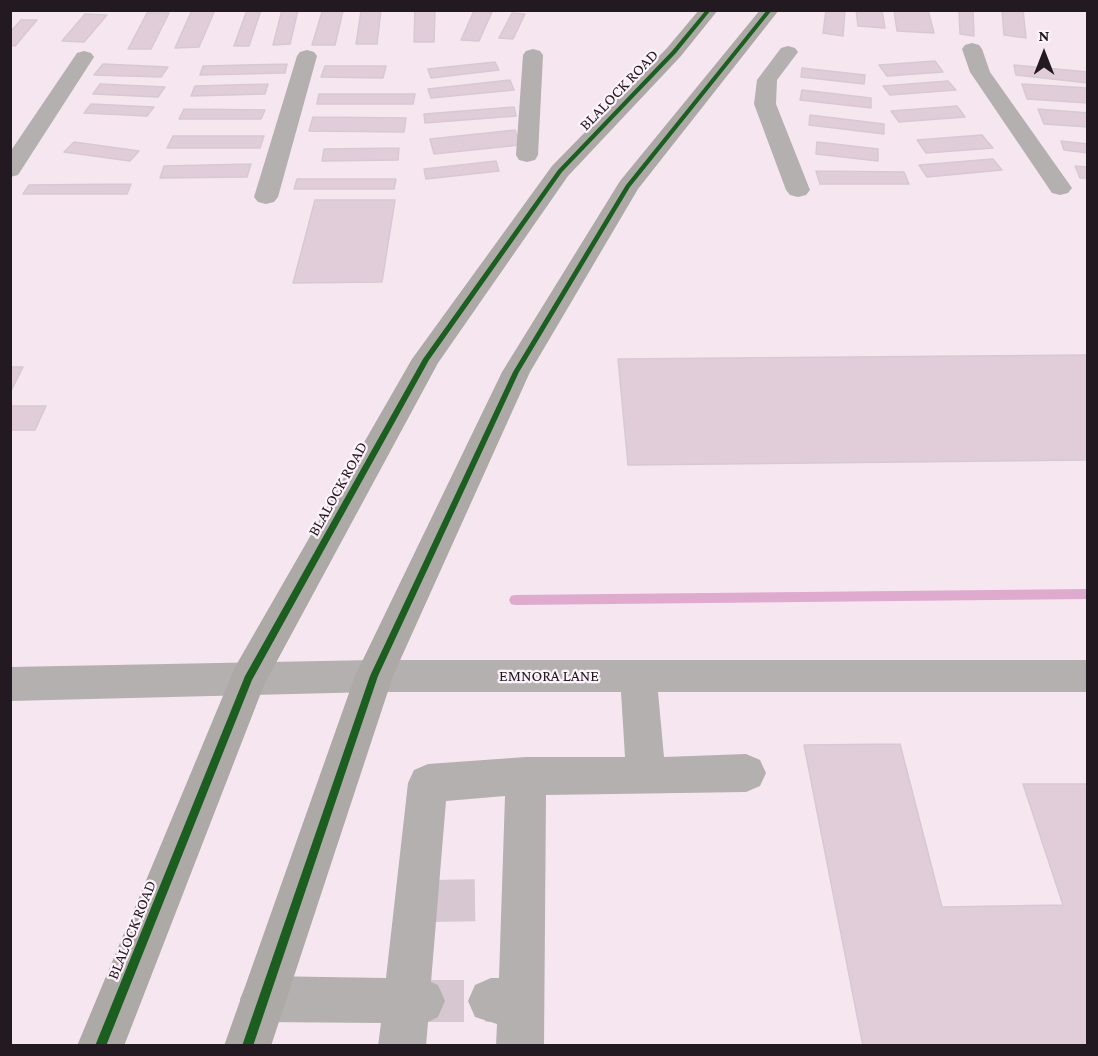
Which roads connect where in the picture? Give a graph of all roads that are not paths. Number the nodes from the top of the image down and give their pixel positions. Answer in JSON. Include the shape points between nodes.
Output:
{"nodes":[{"id":1,"x":709,"y":10,"type":"edge"},
{"id":2,"x":770,"y":10,"type":"edge"},
{"id":3,"x":972,"y":49,"type":"dead end"},
{"id":4,"x":788,"y":52,"type":"dead end"},
{"id":5,"x":533,"y":55,"type":"dead end"},
{"id":6,"x":307,"y":56,"type":"dead end"},
{"id":7,"x":84,"y":57,"type":"dead end"},
{"id":8,"x":527,"y":155,"type":"dead end"},
{"id":9,"x":10,"y":170,"type":"edge"},
{"id":10,"x":1060,"y":188,"type":"dead end"},
{"id":11,"x":798,"y":190,"type":"dead end"},
{"id":12,"x":266,"y":197,"type":"dead end"},
{"id":13,"x":374,"y":676,"type":"junction"},
{"id":14,"x":638,"y":676,"type":"junction"},
{"id":15,"x":1088,"y":676,"type":"edge"},
{"id":16,"x":248,"y":679,"type":"junction"},
{"id":17,"x":10,"y":684,"type":"edge"},
{"id":18,"x":746,"y":773,"type":"dead end"},
{"id":19,"x":526,"y":776,"type":"junction"},
{"id":20,"x":646,"y":776,"type":"junction"},
{"id":21,"x":263,"y":999,"type":"junction"},
{"id":22,"x":414,"y":1001,"type":"junction"},
{"id":23,"x":100,"y":1046,"type":"edge"},
{"id":24,"x":247,"y":1046,"type":"edge"},
{"id":25,"x":402,"y":1046,"type":"edge"},
{"id":26,"x":520,"y":1046,"type":"edge"}],
"edges":[{"from":1,"to":16,"type":"main road","name":"BLALOCK ROAD","via":[[560,171],[426,359]]},
{"from":2,"to":13,"type":"main road","via":[[628,186],[516,372]]},
{"from":3,"to":10,"type":"street","via":[[980,72]]},
{"from":4,"to":11,"type":"street","via":[[767,80],[765,104]]},
{"from":5,"to":8,"type":"street"},
{"from":6,"to":12,"type":"street"},
{"from":7,"to":9,"type":"street"},
{"from":13,"to":14,"type":"street","name":"EMNORA LANE"},
{"from":13,"to":16,"type":"street","name":"EMNORA LANE"},
{"from":13,"to":21,"type":"main road"},
{"from":14,"to":15,"type":"street","name":"EMNORA LANE"},
{"from":14,"to":20,"type":"street"},
{"from":16,"to":17,"type":"street","name":"EMNORA LANE"},
{"from":16,"to":23,"type":"main road","name":"BLALOCK ROAD"},
{"from":18,"to":20,"type":"street"},
{"from":19,"to":20,"type":"street"},
{"from":19,"to":22,"type":"street","via":[[428,783],[425,901]]},
{"from":19,"to":26,"type":"street","via":[[509,899],[506,1001]]},
{"from":21,"to":22,"type":"street"},
{"from":21,"to":24,"type":"main road"},
{"from":22,"to":25,"type":"street"}]}
